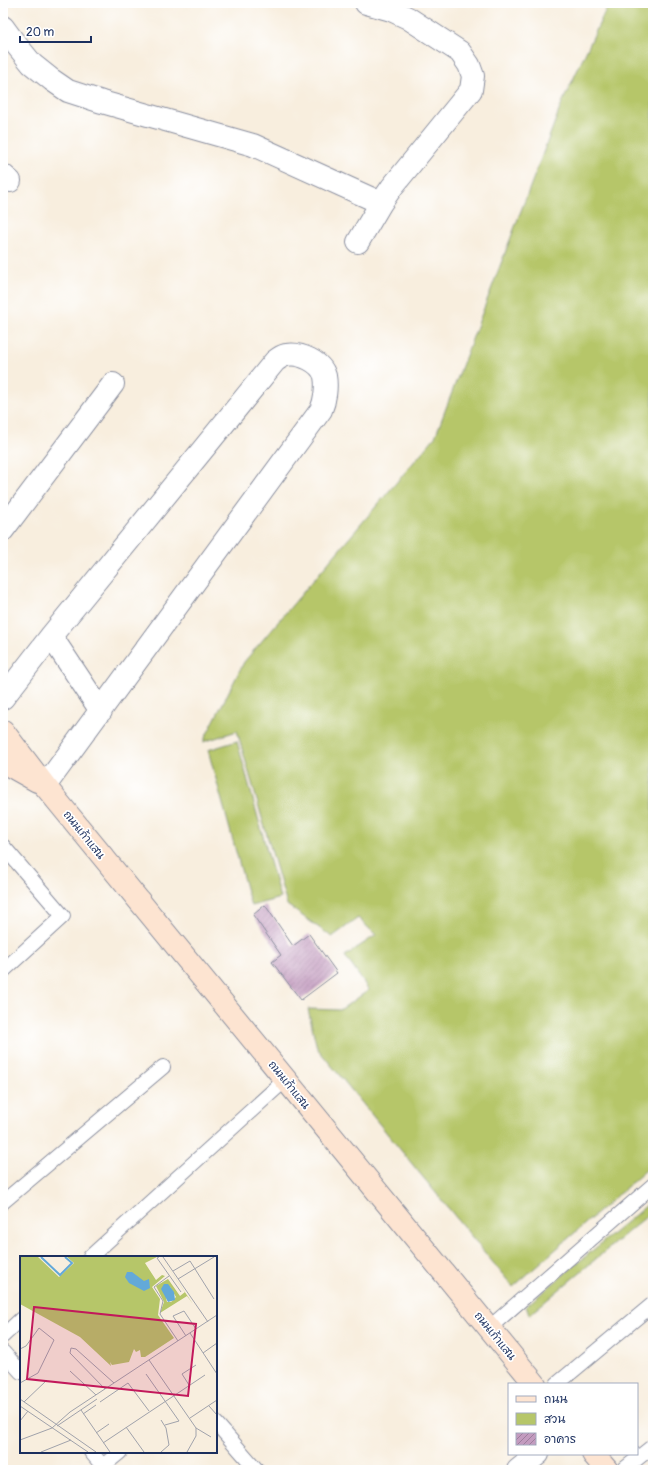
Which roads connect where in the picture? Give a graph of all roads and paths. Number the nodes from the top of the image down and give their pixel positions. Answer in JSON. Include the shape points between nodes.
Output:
{"nodes":[{"id":1,"x":366,"y":3,"type":"edge"},
{"id":2,"x":3,"y":27,"type":"edge"},
{"id":3,"x":381,"y":203,"type":"junction"},
{"id":4,"x":358,"y":242,"type":"dead end"},
{"id":5,"x":113,"y":384,"type":"dead end"},
{"id":6,"x":3,"y":530,"type":"edge"},
{"id":7,"x":51,"y":636,"type":"junction"},
{"id":8,"x":3,"y":698,"type":"edge"},
{"id":9,"x":101,"y":711,"type":"junction"},
{"id":10,"x":3,"y":731,"type":"edge"},
{"id":11,"x":3,"y":762,"type":"edge"},
{"id":12,"x":45,"y":786,"type":"junction"},
{"id":13,"x":3,"y":846,"type":"edge"},
{"id":14,"x":3,"y":971,"type":"edge"},
{"id":15,"x":163,"y":1067,"type":"dead end"},
{"id":16,"x":285,"y":1080,"type":"junction"},
{"id":17,"x":653,"y":1186,"type":"edge"},
{"id":18,"x":3,"y":1202,"type":"edge"},
{"id":19,"x":91,"y":1256,"type":"edge"},
{"id":20,"x":653,"y":1304,"type":"edge"},
{"id":21,"x":20,"y":1320,"type":"edge"},
{"id":22,"x":489,"y":1328,"type":"junction"},
{"id":23,"x":3,"y":1336,"type":"edge"},
{"id":24,"x":3,"y":1352,"type":"edge"},
{"id":25,"x":20,"y":1371,"type":"edge"},
{"id":26,"x":534,"y":1383,"type":"edge"},
{"id":27,"x":558,"y":1383,"type":"edge"},
{"id":28,"x":217,"y":1424,"type":"edge"},
{"id":29,"x":653,"y":1446,"type":"edge"},
{"id":30,"x":92,"y":1453,"type":"edge"},
{"id":31,"x":119,"y":1453,"type":"edge"},
{"id":32,"x":537,"y":1455,"type":"edge"},
{"id":33,"x":594,"y":1455,"type":"edge"},
{"id":34,"x":104,"y":1468,"type":"edge"},
{"id":35,"x":257,"y":1470,"type":"edge"},
{"id":36,"x":518,"y":1470,"type":"edge"},
{"id":37,"x":607,"y":1470,"type":"edge"},
{"id":38,"x":623,"y":1470,"type":"edge"}],
"edges":[{"from":1,"to":3,"type":"street","via":[[408,18],[460,52],[470,65],[473,76],[471,90]]},
{"from":2,"to":3,"type":"street","via":[[32,64],[68,91],[253,145]]},
{"from":3,"to":4,"type":"street"},
{"from":5,"to":6,"type":"street"},
{"from":7,"to":8,"type":"street"},
{"from":7,"to":9,"type":"street"},
{"from":7,"to":9,"type":"street","via":[[275,360],[285,355],[301,355],[319,367],[325,376],[324,402],[321,410]]},
{"from":9,"to":12,"type":"street"},
{"from":10,"to":12,"type":"main road","name":"ถนนเก้าแสน"},
{"from":11,"to":12,"type":"main road","name":"ถนนเก้าแสน"},
{"from":12,"to":16,"type":"main road","name":"ถนนเก้าแสน"},
{"from":13,"to":14,"type":"lane","via":[[63,916]]},
{"from":15,"to":18,"type":"lane"},
{"from":16,"to":19,"type":"lane"},
{"from":16,"to":22,"type":"main road","name":"ถนนเก้าแสน"},
{"from":17,"to":22,"type":"lane"},
{"from":20,"to":27,"type":"lane"},
{"from":21,"to":23,"type":"lane"},
{"from":22,"to":26,"type":"main road","name":"ถนนเก้าแสน"},
{"from":24,"to":25,"type":"lane"},
{"from":28,"to":35,"type":"lane"},
{"from":29,"to":38,"type":"lane"},
{"from":30,"to":34,"type":"lane"},
{"from":31,"to":34,"type":"lane"},
{"from":32,"to":36,"type":"street"},
{"from":33,"to":37,"type":"main road"}]}
